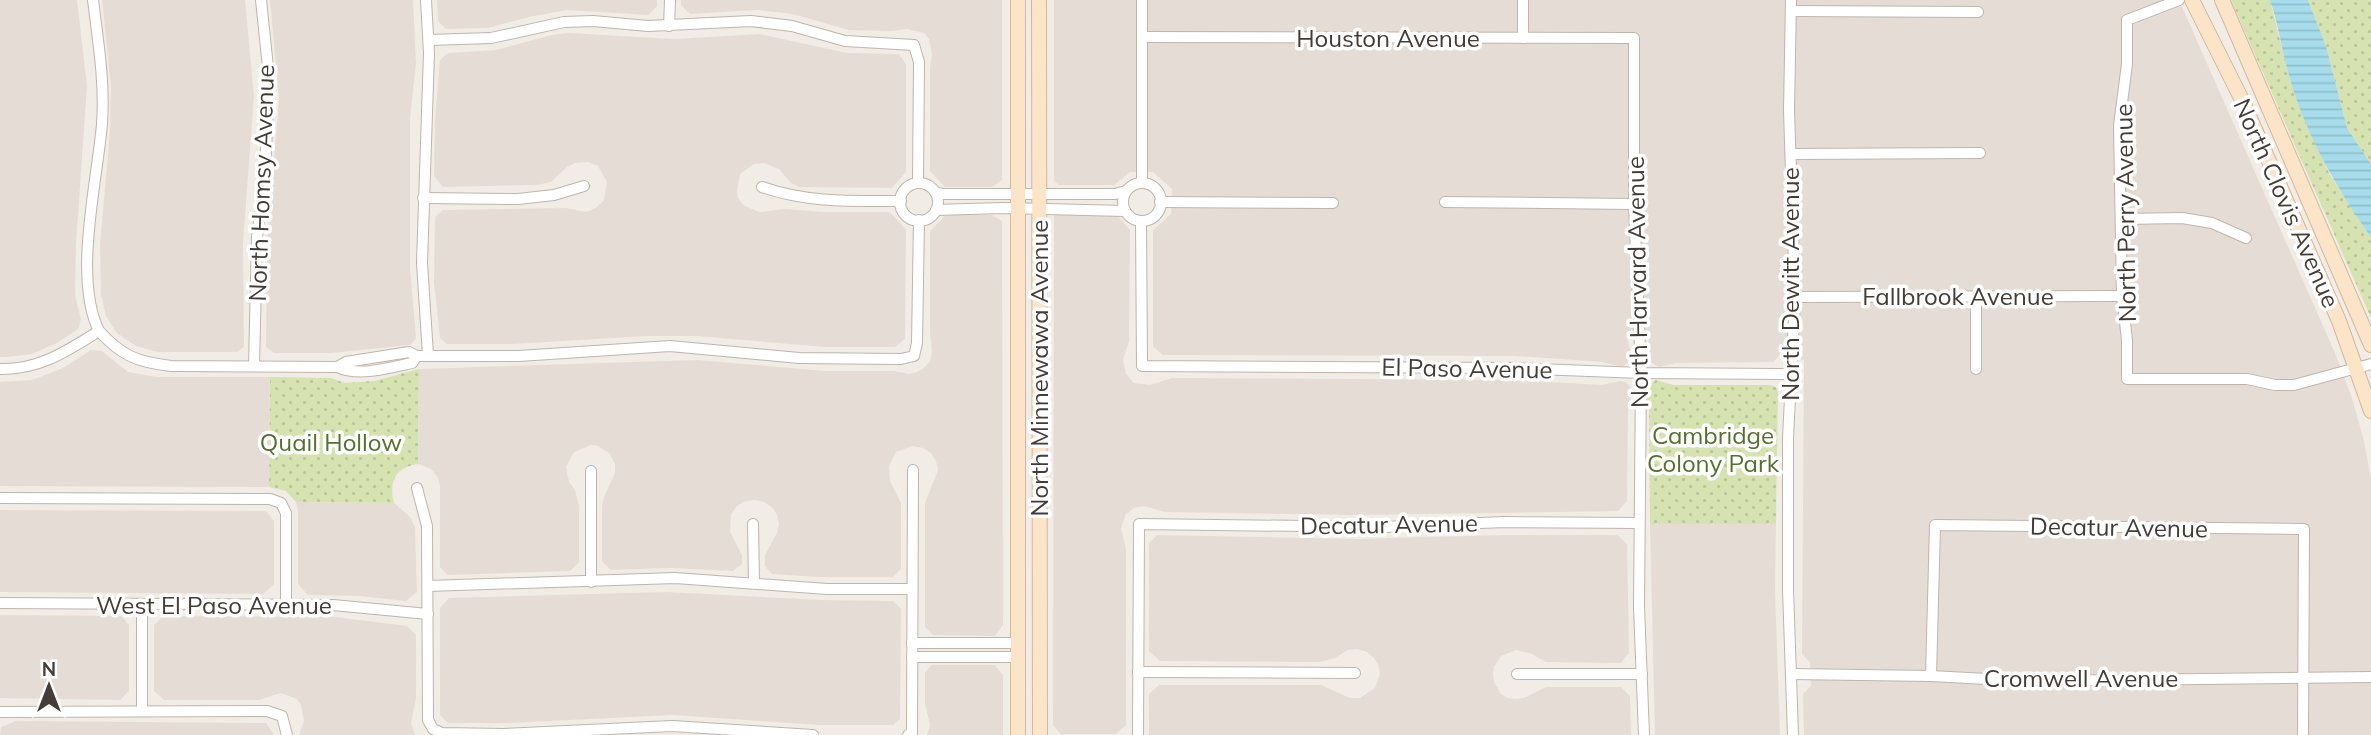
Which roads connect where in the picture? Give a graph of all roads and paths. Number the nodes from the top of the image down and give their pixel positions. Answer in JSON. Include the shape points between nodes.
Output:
{"nodes":[{"id":1,"x":93,"y":0,"type":"edge"},
{"id":2,"x":261,"y":0,"type":"edge"},
{"id":3,"x":426,"y":0,"type":"edge"},
{"id":4,"x":670,"y":0,"type":"edge"},
{"id":5,"x":1018,"y":0,"type":"edge"},
{"id":6,"x":1039,"y":0,"type":"edge"},
{"id":7,"x":1142,"y":0,"type":"edge"},
{"id":8,"x":1523,"y":0,"type":"edge"},
{"id":9,"x":2179,"y":0,"type":"edge"},
{"id":10,"x":2192,"y":0,"type":"edge"},
{"id":11,"x":2222,"y":0,"type":"edge"},
{"id":12,"x":1791,"y":5,"type":"edge"},
{"id":13,"x":1978,"y":12,"type":"dead end"},
{"id":14,"x":669,"y":26,"type":"junction"},
{"id":15,"x":1142,"y":37,"type":"junction"},
{"id":16,"x":1523,"y":38,"type":"junction"},
{"id":17,"x":1634,"y":38,"type":"joint"},
{"id":18,"x":429,"y":40,"type":"junction"},
{"id":19,"x":1980,"y":153,"type":"dead end"},
{"id":20,"x":1791,"y":154,"type":"junction"},
{"id":21,"x":919,"y":183,"type":"junction"},
{"id":22,"x":1142,"y":184,"type":"junction"},
{"id":23,"x":584,"y":186,"type":"dead end"},
{"id":24,"x":762,"y":187,"type":"dead end"},
{"id":25,"x":1126,"y":191,"type":"junction"},
{"id":26,"x":935,"y":192,"type":"junction"},
{"id":27,"x":423,"y":198,"type":"junction"},
{"id":28,"x":901,"y":201,"type":"junction"},
{"id":29,"x":1018,"y":201,"type":"junction"},
{"id":30,"x":1039,"y":201,"type":"junction"},
{"id":31,"x":1160,"y":202,"type":"junction"},
{"id":32,"x":1445,"y":202,"type":"dead end"},
{"id":33,"x":1333,"y":203,"type":"dead end"},
{"id":34,"x":1634,"y":204,"type":"junction"},
{"id":35,"x":936,"y":210,"type":"junction"},
{"id":36,"x":1125,"y":211,"type":"junction"},
{"id":37,"x":2121,"y":219,"type":"junction"},
{"id":38,"x":919,"y":220,"type":"junction"},
{"id":39,"x":1141,"y":221,"type":"junction"},
{"id":40,"x":2246,"y":238,"type":"dead end"},
{"id":41,"x":1976,"y":296,"type":"junction"},
{"id":42,"x":2122,"y":296,"type":"junction"},
{"id":43,"x":1795,"y":297,"type":"junction"},
{"id":44,"x":99,"y":331,"type":"junction"},
{"id":45,"x":2371,"y":345,"type":"edge"},
{"id":46,"x":422,"y":356,"type":"junction"},
{"id":47,"x":254,"y":366,"type":"junction"},
{"id":48,"x":2364,"y":366,"type":"edge"},
{"id":49,"x":0,"y":369,"type":"edge"},
{"id":50,"x":1976,"y":369,"type":"dead end"},
{"id":51,"x":1641,"y":373,"type":"junction"},
{"id":52,"x":1791,"y":374,"type":"junction"},
{"id":53,"x":2371,"y":411,"type":"edge"},
{"id":54,"x":913,"y":470,"type":"dead end"},
{"id":55,"x":591,"y":471,"type":"dead end"},
{"id":56,"x":417,"y":488,"type":"dead end"},
{"id":57,"x":0,"y":498,"type":"edge"},
{"id":58,"x":1639,"y":523,"type":"junction"},
{"id":59,"x":753,"y":524,"type":"dead end"},
{"id":60,"x":591,"y":582,"type":"junction"},
{"id":61,"x":754,"y":583,"type":"junction"},
{"id":62,"x":428,"y":586,"type":"junction"},
{"id":63,"x":912,"y":589,"type":"junction"},
{"id":64,"x":0,"y":603,"type":"edge"},
{"id":65,"x":142,"y":604,"type":"junction"},
{"id":66,"x":286,"y":605,"type":"junction"},
{"id":67,"x":428,"y":614,"type":"junction"},
{"id":68,"x":912,"y":643,"type":"junction"},
{"id":69,"x":1018,"y":650,"type":"junction"},
{"id":70,"x":912,"y":657,"type":"junction"},
{"id":71,"x":1138,"y":672,"type":"junction"},
{"id":72,"x":1355,"y":673,"type":"dead end"},
{"id":73,"x":1517,"y":674,"type":"dead end"},
{"id":74,"x":1642,"y":674,"type":"junction"},
{"id":75,"x":1792,"y":674,"type":"junction"},
{"id":76,"x":1931,"y":676,"type":"junction"},
{"id":77,"x":2305,"y":676,"type":"junction"},
{"id":78,"x":2371,"y":677,"type":"edge"},
{"id":79,"x":142,"y":710,"type":"junction"},
{"id":80,"x":0,"y":712,"type":"edge"},
{"id":81,"x":672,"y":731,"type":"edge"},
{"id":82,"x":287,"y":735,"type":"edge"},
{"id":83,"x":813,"y":735,"type":"edge"},
{"id":84,"x":908,"y":735,"type":"edge"},
{"id":85,"x":1018,"y":735,"type":"edge"},
{"id":86,"x":1040,"y":735,"type":"edge"},
{"id":87,"x":1138,"y":735,"type":"edge"},
{"id":88,"x":1644,"y":735,"type":"edge"},
{"id":89,"x":1793,"y":735,"type":"edge"},
{"id":90,"x":2304,"y":735,"type":"edge"}],
"edges":[{"from":1,"to":44,"type":"street","via":[[102,69],[102,123],[87,288]]},
{"from":2,"to":47,"type":"street","name":"North Homsy Avenue","via":[[269,77],[257,237]]},
{"from":3,"to":18,"type":"street"},
{"from":4,"to":14,"type":"street"},
{"from":5,"to":29,"type":"main road","name":"North Minnewawa Avenue"},
{"from":6,"to":30,"type":"main road","name":"North Minnewawa Avenue"},
{"from":7,"to":15,"type":"street"},
{"from":8,"to":16,"type":"street"},
{"from":9,"to":37,"type":"street","name":"North Perry Avenue","via":[[2127,20],[2119,127]]},
{"from":10,"to":48,"type":"main road","name":"North Clovis Avenue"},
{"from":11,"to":45,"type":"main road","name":"North Clovis Avenue"},
{"from":12,"to":13,"type":"street"},
{"from":12,"to":20,"type":"street","name":"North Dewitt Avenue"},
{"from":14,"to":18,"type":"street","via":[[564,22],[491,38]]},
{"from":14,"to":21,"type":"street","via":[[772,22],[845,41],[914,45],[919,62]]},
{"from":15,"to":16,"type":"street","name":"Houston Avenue"},
{"from":15,"to":22,"type":"street"},
{"from":16,"to":17,"type":"street","name":"Houston Avenue"},
{"from":17,"to":34,"type":"street","name":"North Harvard Avenue"},
{"from":18,"to":27,"type":"street"},
{"from":19,"to":20,"type":"street"},
{"from":20,"to":43,"type":"street","name":"North Dewitt Avenue"},
{"from":21,"to":26,"type":"street"},
{"from":21,"to":28,"type":"street","via":[[908,187]]},
{"from":22,"to":25,"type":"street"},
{"from":22,"to":31,"type":"street","via":[[1156,190]]},
{"from":23,"to":27,"type":"street","via":[[518,199]]},
{"from":24,"to":28,"type":"street","via":[[811,199]]},
{"from":25,"to":30,"type":"street"},
{"from":25,"to":36,"type":"street"},
{"from":26,"to":29,"type":"street"},
{"from":26,"to":35,"type":"street"},
{"from":27,"to":46,"type":"street"},
{"from":28,"to":38,"type":"street","via":[[906,215]]},
{"from":29,"to":30,"type":"street"},
{"from":29,"to":35,"type":"street"},
{"from":29,"to":69,"type":"main road","name":"North Minnewawa Avenue"},
{"from":30,"to":36,"type":"street"},
{"from":30,"to":86,"type":"main road","name":"North Minnewawa Avenue"},
{"from":31,"to":33,"type":"street"},
{"from":31,"to":39,"type":"street","via":[[1156,214]]},
{"from":32,"to":34,"type":"street"},
{"from":34,"to":51,"type":"street","name":"North Harvard Avenue"},
{"from":35,"to":38,"type":"street"},
{"from":36,"to":39,"type":"street"},
{"from":37,"to":40,"type":"street","via":[[2182,218],[2212,223]]},
{"from":37,"to":42,"type":"street","name":"North Perry Avenue"},
{"from":38,"to":46,"type":"street","via":[[917,343],[914,355],[901,359],[799,358],[670,346],[519,356]]},
{"from":39,"to":51,"type":"street","name":"El Paso Avenue","via":[[1142,366]]},
{"from":41,"to":42,"type":"street","name":"Fallbrook Avenue"},
{"from":41,"to":43,"type":"street","name":"Fallbrook Avenue"},
{"from":41,"to":50,"type":"street"},
{"from":42,"to":48,"type":"street","name":"North Perry Avenue","via":[[2127,379],[2247,379],[2294,385]]},
{"from":43,"to":52,"type":"street","name":"North Dewitt Avenue"},
{"from":44,"to":47,"type":"street","via":[[128,357],[148,363]]},
{"from":44,"to":49,"type":"street","via":[[49,361]]},
{"from":46,"to":47,"type":"street","via":[[409,352],[337,367]]},
{"from":48,"to":53,"type":"main road","name":"North Clovis Avenue"},
{"from":51,"to":52,"type":"street","name":"El Paso Avenue"},
{"from":51,"to":58,"type":"street","name":"North Harvard Avenue"},
{"from":52,"to":75,"type":"street","name":"North Dewitt Avenue","via":[[1788,589]]},
{"from":54,"to":63,"type":"street"},
{"from":55,"to":60,"type":"street"},
{"from":56,"to":62,"type":"street","via":[[427,526]]},
{"from":57,"to":66,"type":"street","via":[[270,499],[281,503],[286,513]]},
{"from":58,"to":71,"type":"street","name":"Decatur Avenue","via":[[1139,524]]},
{"from":58,"to":74,"type":"street","name":"North Harvard Avenue"},
{"from":59,"to":61,"type":"street"},
{"from":60,"to":61,"type":"street","via":[[675,578]]},
{"from":60,"to":62,"type":"street"},
{"from":61,"to":63,"type":"street"},
{"from":62,"to":67,"type":"street"},
{"from":63,"to":68,"type":"street"},
{"from":64,"to":65,"type":"street","name":"West El Paso Avenue"},
{"from":65,"to":66,"type":"street","name":"West El Paso Avenue"},
{"from":65,"to":79,"type":"street"},
{"from":66,"to":67,"type":"street","name":"West El Paso Avenue"},
{"from":67,"to":81,"type":"street","via":[[428,720],[433,729],[503,734]]},
{"from":68,"to":69,"type":"street"},
{"from":68,"to":70,"type":"street"},
{"from":69,"to":70,"type":"street"},
{"from":69,"to":85,"type":"main road","name":"North Minnewawa Avenue"},
{"from":70,"to":84,"type":"street","via":[[912,735]]},
{"from":71,"to":72,"type":"street"},
{"from":71,"to":87,"type":"street"},
{"from":73,"to":74,"type":"street"},
{"from":74,"to":88,"type":"street","name":"North Harvard Avenue"},
{"from":75,"to":76,"type":"street","name":"Cromwell Avenue"},
{"from":75,"to":89,"type":"street","name":"North Dewitt Avenue"},
{"from":76,"to":77,"type":"street","name":"Cromwell Avenue","via":[[2024,681]]},
{"from":76,"to":77,"type":"street","name":"Decatur Avenue","via":[[1935,525],[2304,529]]},
{"from":77,"to":78,"type":"street","name":"Cromwell Avenue"},
{"from":77,"to":90,"type":"street"},
{"from":79,"to":80,"type":"street"},
{"from":79,"to":82,"type":"street","via":[[267,711],[282,716]]},
{"from":81,"to":83,"type":"street"}]}
